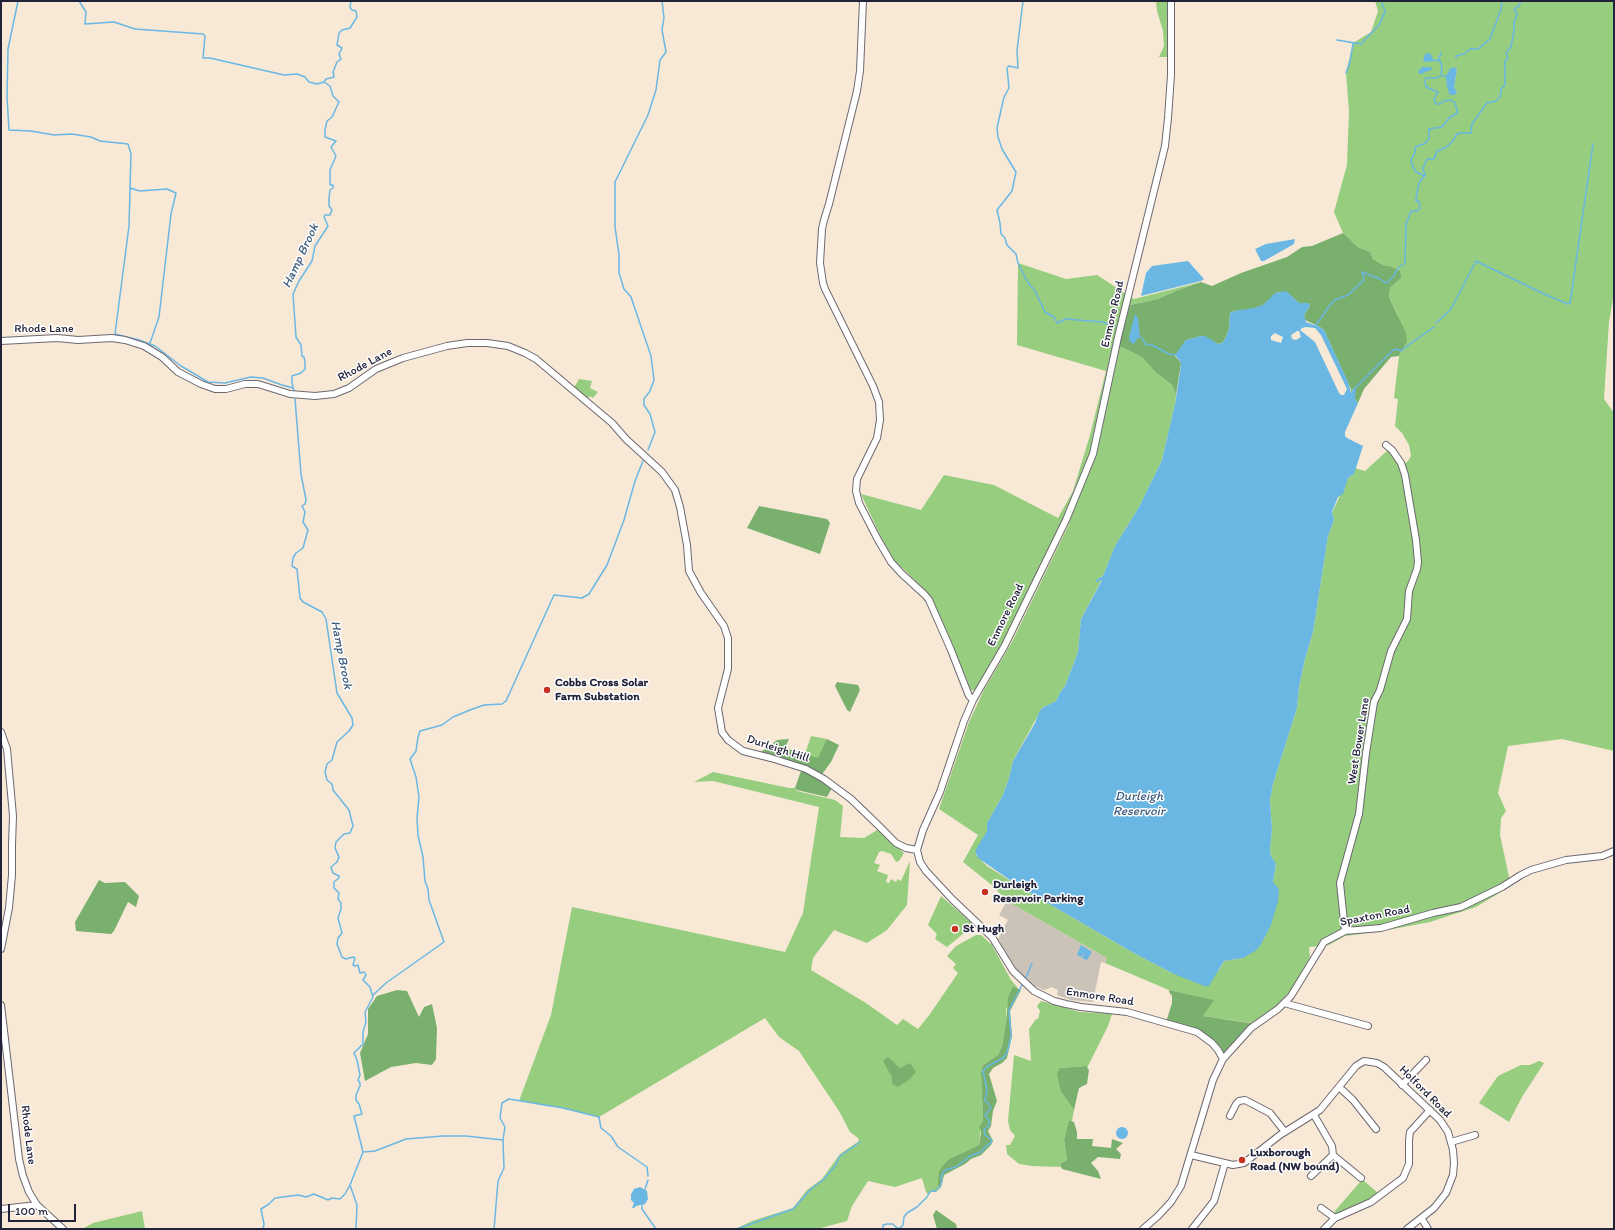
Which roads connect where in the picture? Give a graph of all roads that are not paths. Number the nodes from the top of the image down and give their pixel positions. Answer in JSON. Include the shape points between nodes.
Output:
{"nodes":[{"id":1,"x":863,"y":1,"type":"edge"},
{"id":2,"x":1171,"y":1,"type":"edge"},
{"id":3,"x":1,"y":341,"type":"edge"},
{"id":4,"x":1386,"y":445,"type":"dead end"},
{"id":5,"x":675,"y":490,"type":"joint"},
{"id":6,"x":973,"y":700,"type":"junction"},
{"id":7,"x":1,"y":732,"type":"edge"},
{"id":8,"x":917,"y":850,"type":"junction"},
{"id":9,"x":1614,"y":853,"type":"edge"},
{"id":10,"x":1345,"y":932,"type":"junction"},
{"id":11,"x":1,"y":949,"type":"edge"},
{"id":12,"x":1284,"y":1004,"type":"junction"},
{"id":13,"x":1,"y":1005,"type":"edge"},
{"id":14,"x":1368,"y":1026,"type":"dead end"},
{"id":15,"x":1223,"y":1059,"type":"junction"},
{"id":16,"x":1425,"y":1065,"type":"dead end"},
{"id":17,"x":1402,"y":1084,"type":"junction"},
{"id":18,"x":1339,"y":1087,"type":"junction"},
{"id":19,"x":1430,"y":1110,"type":"junction"},
{"id":20,"x":1238,"y":1114,"type":"dead end"},
{"id":21,"x":1314,"y":1115,"type":"junction"},
{"id":22,"x":1376,"y":1129,"type":"dead end"},
{"id":23,"x":1285,"y":1132,"type":"junction"},
{"id":24,"x":1475,"y":1136,"type":"dead end"},
{"id":25,"x":1451,"y":1142,"type":"junction"},
{"id":26,"x":1191,"y":1155,"type":"junction"},
{"id":27,"x":1333,"y":1155,"type":"junction"},
{"id":28,"x":1225,"y":1163,"type":"junction"},
{"id":29,"x":1313,"y":1172,"type":"dead end"},
{"id":30,"x":1358,"y":1174,"type":"dead end"},
{"id":31,"x":37,"y":1205,"type":"junction"},
{"id":32,"x":1321,"y":1208,"type":"dead end"},
{"id":33,"x":1,"y":1209,"type":"edge"},
{"id":34,"x":1335,"y":1218,"type":"junction"},
{"id":35,"x":1422,"y":1219,"type":"junction"},
{"id":36,"x":1322,"y":1228,"type":"edge"},
{"id":37,"x":63,"y":1229,"type":"edge"},
{"id":38,"x":1143,"y":1229,"type":"edge"},
{"id":39,"x":1192,"y":1229,"type":"edge"},
{"id":40,"x":1407,"y":1229,"type":"edge"},
{"id":41,"x":1428,"y":1229,"type":"edge"}],
"edges":[{"from":1,"to":6,"type":"street","via":[[857,91],[822,229],[820,263],[825,289],[879,402],[877,438],[857,479],[859,503],[887,556],[929,600],[969,696]]},
{"from":2,"to":6,"type":"street","name":"Enmore Road","via":[[1171,75],[1165,146],[1118,336],[1093,454],[1066,520],[1004,647]]},
{"from":3,"to":5,"type":"street","name":"Rhode Lane","via":[[57,338],[125,340],[144,346],[162,357],[178,372],[215,389],[258,384],[290,394],[315,396],[344,390],[376,369],[424,351],[468,343],[508,346],[536,359],[585,400],[662,472]]},
{"from":4,"to":10,"type":"street","name":"West Bower Lane","via":[[1401,463],[1405,475],[1418,569],[1409,591],[1407,619],[1391,651],[1374,702],[1360,807],[1340,883]]},
{"from":5,"to":8,"type":"street","name":"Durleigh Hill","via":[[686,539],[689,571],[701,594],[724,626],[728,638],[728,669],[718,708],[722,732],[743,751],[806,769],[824,779],[861,808],[896,843]]},
{"from":6,"to":8,"type":"street","name":"Enmore Road"},
{"from":7,"to":11,"type":"street","via":[[7,749],[13,816],[12,875]]},
{"from":8,"to":15,"type":"street","name":"Enmore Road","via":[[926,871],[992,937],[1013,971],[1026,985],[1042,995],[1066,1004],[1127,1012],[1197,1032],[1212,1043]]},
{"from":9,"to":10,"type":"street","name":"Spaxton Road","via":[[1566,860],[1532,870],[1461,907],[1381,928]]},
{"from":10,"to":12,"type":"street","name":"Spaxton Road","via":[[1324,942],[1295,991]]},
{"from":12,"to":14,"type":"street"},
{"from":12,"to":15,"type":"street","name":"Spaxton Road","via":[[1251,1028]]},
{"from":13,"to":31,"type":"street","name":"Rhode Lane","via":[[19,1159],[29,1192]]},
{"from":15,"to":26,"type":"street","name":"Spaxton Road","via":[[1213,1080]]},
{"from":16,"to":17,"type":"street"},
{"from":17,"to":18,"type":"street","name":"Holford Road","via":[[1384,1067],[1364,1061],[1356,1066]]},
{"from":17,"to":19,"type":"street","name":"Holford Road"},
{"from":18,"to":21,"type":"street"},
{"from":18,"to":22,"type":"street","via":[[1372,1120]]},
{"from":19,"to":25,"type":"street","name":"Holford Road","via":[[1444,1126]]},
{"from":19,"to":34,"type":"street","via":[[1410,1132],[1409,1164],[1403,1178],[1371,1202]]},
{"from":20,"to":23,"type":"street","via":[[1231,1114],[1239,1101],[1246,1100],[1270,1113]]},
{"from":21,"to":23,"type":"street"},
{"from":21,"to":27,"type":"street","via":[[1332,1146]]},
{"from":23,"to":28,"type":"street","via":[[1244,1163]]},
{"from":24,"to":25,"type":"street"},
{"from":25,"to":35,"type":"street","name":"Holford Road","via":[[1454,1163],[1450,1185],[1442,1200]]},
{"from":26,"to":28,"type":"street"},
{"from":26,"to":38,"type":"street","name":"Spaxton Road","via":[[1181,1186],[1171,1202]]},
{"from":27,"to":29,"type":"street"},
{"from":27,"to":30,"type":"street"},
{"from":28,"to":39,"type":"street","via":[[1214,1201]]},
{"from":31,"to":33,"type":"street"},
{"from":31,"to":37,"type":"street","name":"Rhode Lane"},
{"from":32,"to":34,"type":"street"},
{"from":34,"to":36,"type":"street"},
{"from":35,"to":40,"type":"street","name":"Holford Road"},
{"from":35,"to":41,"type":"street"}]}
